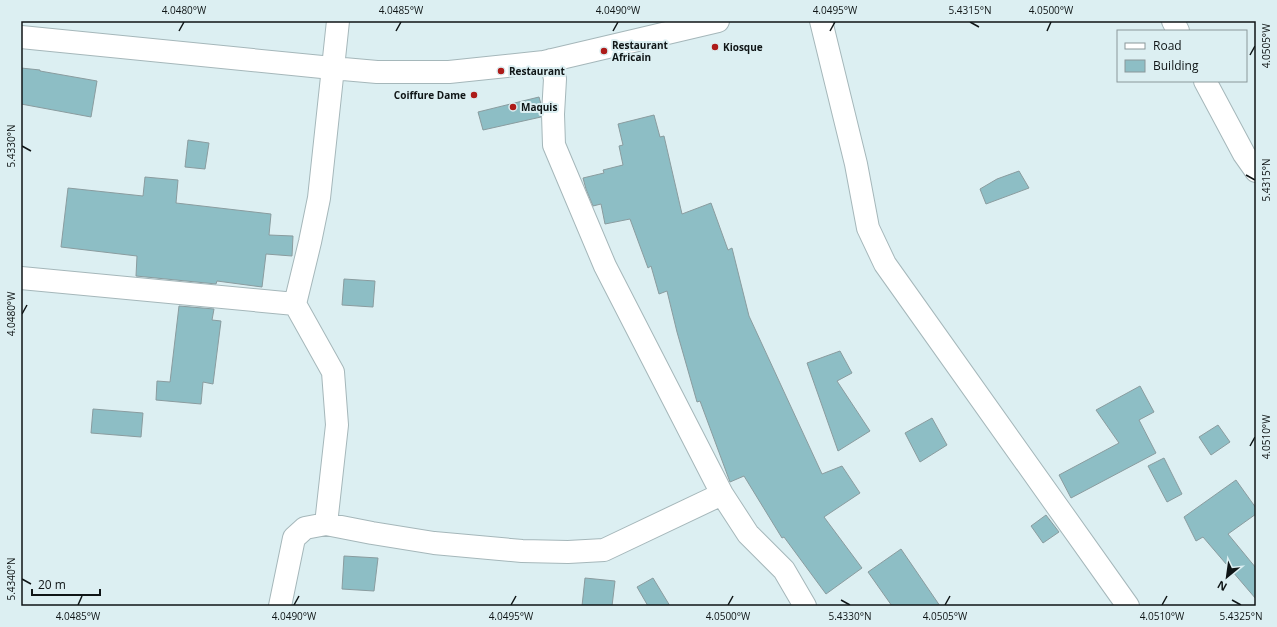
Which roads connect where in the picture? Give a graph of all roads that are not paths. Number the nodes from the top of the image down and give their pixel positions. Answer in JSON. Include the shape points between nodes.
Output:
{"nodes":[{"id":1,"x":338,"y":21,"type":"edge"},
{"id":2,"x":718,"y":21,"type":"edge"},
{"id":3,"x":821,"y":21,"type":"edge"},
{"id":4,"x":1173,"y":21,"type":"edge"},
{"id":5,"x":1178,"y":30,"type":"edge"},
{"id":6,"x":21,"y":37,"type":"edge"},
{"id":7,"x":551,"y":60,"type":"junction"},
{"id":8,"x":332,"y":68,"type":"junction"},
{"id":9,"x":1205,"y":82,"type":"edge"},
{"id":10,"x":1256,"y":171,"type":"edge"},
{"id":11,"x":21,"y":278,"type":"edge"},
{"id":12,"x":295,"y":304,"type":"junction"},
{"id":13,"x":722,"y":494,"type":"junction"},
{"id":14,"x":326,"y":524,"type":"junction"},
{"id":15,"x":280,"y":606,"type":"edge"},
{"id":16,"x":805,"y":606,"type":"edge"},
{"id":17,"x":1128,"y":606,"type":"edge"}],
"edges":[{"from":1,"to":8,"type":"street"},
{"from":2,"to":7,"type":"street"},
{"from":3,"to":17,"type":"street","via":[[856,164],[868,228],[885,264]]},
{"from":4,"to":5,"type":"street"},
{"from":6,"to":8,"type":"street"},
{"from":7,"to":8,"type":"street","via":[[449,72],[377,72]]},
{"from":7,"to":13,"type":"street","via":[[555,79],[554,145],[605,266]]},
{"from":8,"to":12,"type":"street","via":[[319,198]]},
{"from":9,"to":10,"type":"street"},
{"from":11,"to":12,"type":"street"},
{"from":12,"to":14,"type":"street","via":[[333,372],[337,425]]},
{"from":13,"to":14,"type":"street","via":[[604,550],[522,551],[448,544]]},
{"from":13,"to":16,"type":"street","via":[[748,534],[784,570]]},
{"from":14,"to":15,"type":"street","via":[[305,528],[294,538]]}]}
